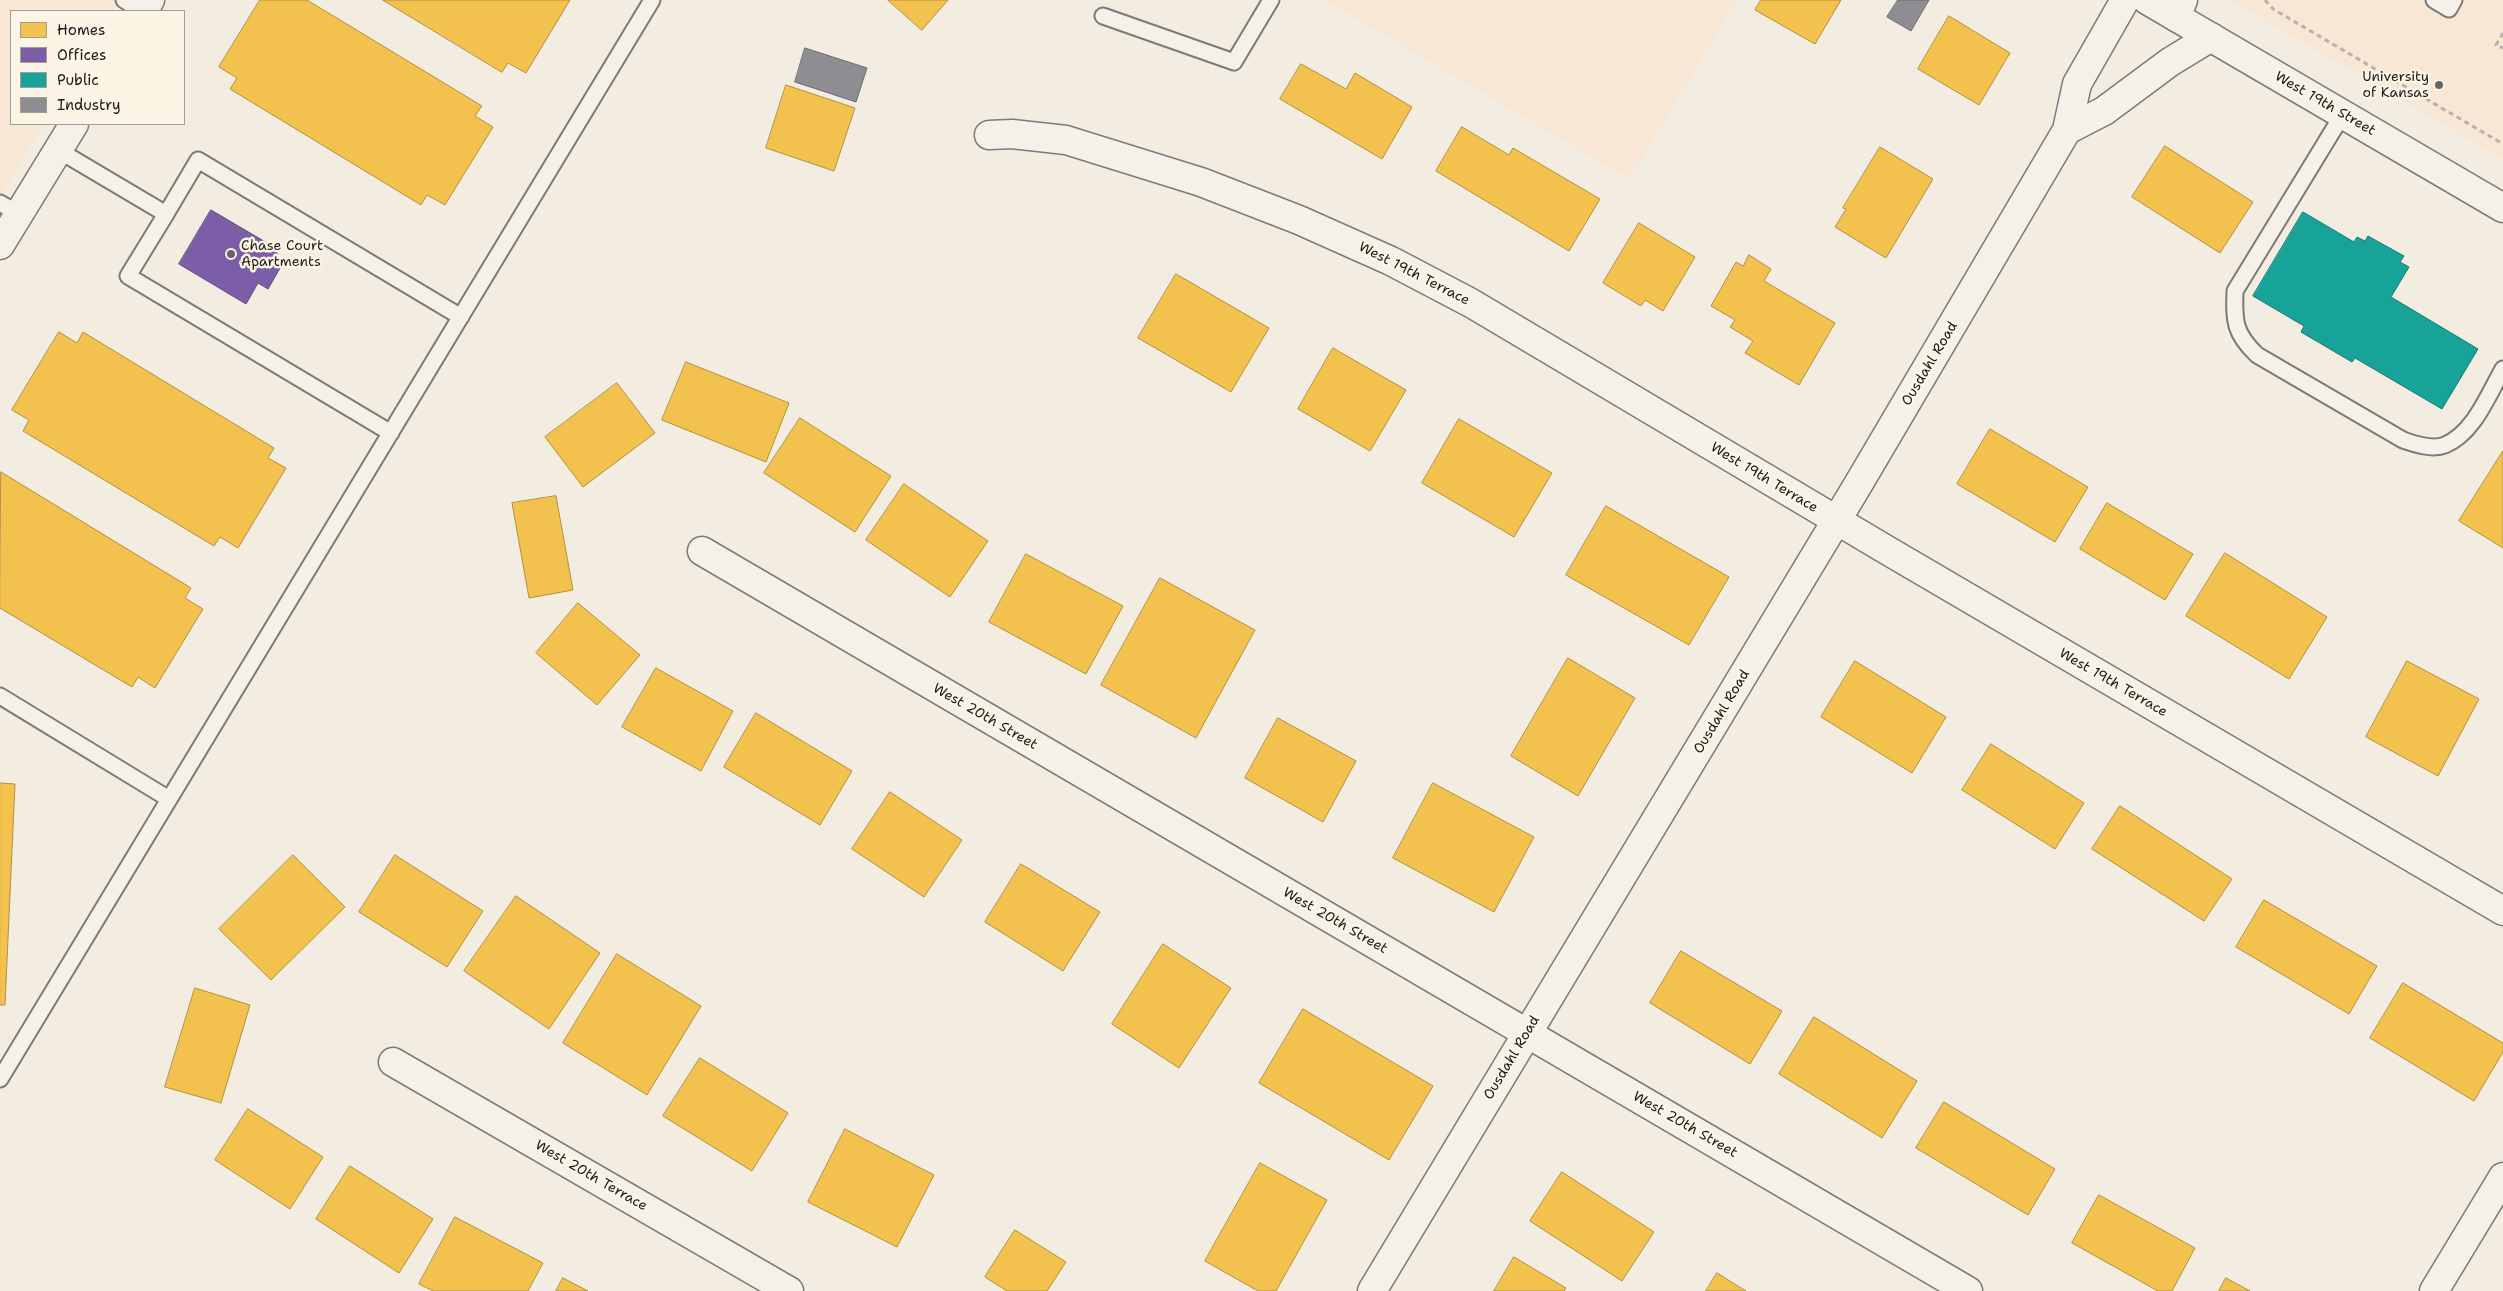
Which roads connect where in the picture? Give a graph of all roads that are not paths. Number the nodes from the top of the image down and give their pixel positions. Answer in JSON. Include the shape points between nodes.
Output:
{"nodes":[{"id":1,"x":124,"y":0,"type":"edge"},
{"id":2,"x":652,"y":0,"type":"edge"},
{"id":3,"x":1271,"y":0,"type":"edge"},
{"id":4,"x":2125,"y":0,"type":"edge"},
{"id":5,"x":2147,"y":0,"type":"edge"},
{"id":6,"x":2434,"y":0,"type":"edge"},
{"id":7,"x":2454,"y":0,"type":"edge"},
{"id":8,"x":2180,"y":9,"type":"edge"},
{"id":9,"x":141,"y":10,"type":"edge"},
{"id":10,"x":1103,"y":16,"type":"dead end"},
{"id":11,"x":2211,"y":37,"type":"junction"},
{"id":12,"x":2343,"y":114,"type":"junction"},
{"id":13,"x":73,"y":125,"type":"edge"},
{"id":14,"x":2067,"y":130,"type":"junction"},
{"id":15,"x":989,"y":135,"type":"dead end"},
{"id":16,"x":58,"y":150,"type":"junction"},
{"id":17,"x":10,"y":208,"type":"edge"},
{"id":18,"x":2503,"y":208,"type":"edge"},
{"id":19,"x":166,"y":214,"type":"junction"},
{"id":20,"x":0,"y":246,"type":"edge"},
{"id":21,"x":461,"y":317,"type":"junction"},
{"id":22,"x":2503,"y":369,"type":"edge"},
{"id":23,"x":391,"y":433,"type":"junction"},
{"id":24,"x":1837,"y":521,"type":"junction"},
{"id":25,"x":702,"y":551,"type":"dead end"},
{"id":26,"x":0,"y":696,"type":"edge"},
{"id":27,"x":169,"y":798,"type":"junction"},
{"id":28,"x":2503,"y":911,"type":"edge"},
{"id":29,"x":1528,"y":1033,"type":"junction"},
{"id":30,"x":393,"y":1062,"type":"dead end"},
{"id":31,"x":0,"y":1079,"type":"edge"},
{"id":32,"x":2503,"y":1177,"type":"edge"},
{"id":33,"x":789,"y":1291,"type":"edge"},
{"id":34,"x":1372,"y":1291,"type":"edge"},
{"id":35,"x":1968,"y":1291,"type":"edge"},
{"id":36,"x":2434,"y":1291,"type":"edge"}],
"edges":[{"from":1,"to":9,"type":"lane"},
{"from":2,"to":21,"type":"lane"},
{"from":3,"to":10,"type":"lane","via":[[1234,62]]},
{"from":4,"to":14,"type":"street","name":"Ousdahl Road","via":[[2077,84]]},
{"from":5,"to":8,"type":"street","name":"West 19th Street"},
{"from":6,"to":7,"type":"lane","via":[[2448,8]]},
{"from":8,"to":11,"type":"street","name":"West 19th Street"},
{"from":11,"to":12,"type":"street","name":"West 19th Street"},
{"from":11,"to":14,"type":"street","via":[[2170,62],[2104,112]]},
{"from":12,"to":18,"type":"street","name":"West 19th Street"},
{"from":12,"to":22,"type":"lane","via":[[2236,291],[2234,315],[2241,340],[2257,355],[2403,440],[2422,446],[2444,445],[2465,433]]},
{"from":13,"to":16,"type":"street"},
{"from":14,"to":24,"type":"street","name":"Ousdahl Road"},
{"from":15,"to":24,"type":"street","name":"West 19th Terrace","via":[[1066,140],[1201,182],[1299,220],[1391,261],[1471,303]]},
{"from":16,"to":17,"type":"street"},
{"from":16,"to":19,"type":"lane"},
{"from":17,"to":20,"type":"street"},
{"from":19,"to":21,"type":"lane","via":[[198,160]]},
{"from":19,"to":23,"type":"lane","via":[[128,276]]},
{"from":21,"to":23,"type":"lane"},
{"from":23,"to":27,"type":"lane"},
{"from":24,"to":28,"type":"street","name":"West 19th Terrace"},
{"from":24,"to":29,"type":"street","name":"Ousdahl Road"},
{"from":25,"to":29,"type":"street","name":"West 20th Street"},
{"from":26,"to":27,"type":"lane"},
{"from":27,"to":31,"type":"lane"},
{"from":29,"to":34,"type":"street","name":"Ousdahl Road"},
{"from":29,"to":35,"type":"street","name":"West 20th Street"},
{"from":30,"to":33,"type":"street","name":"West 20th Terrace"},
{"from":32,"to":36,"type":"street"}]}
